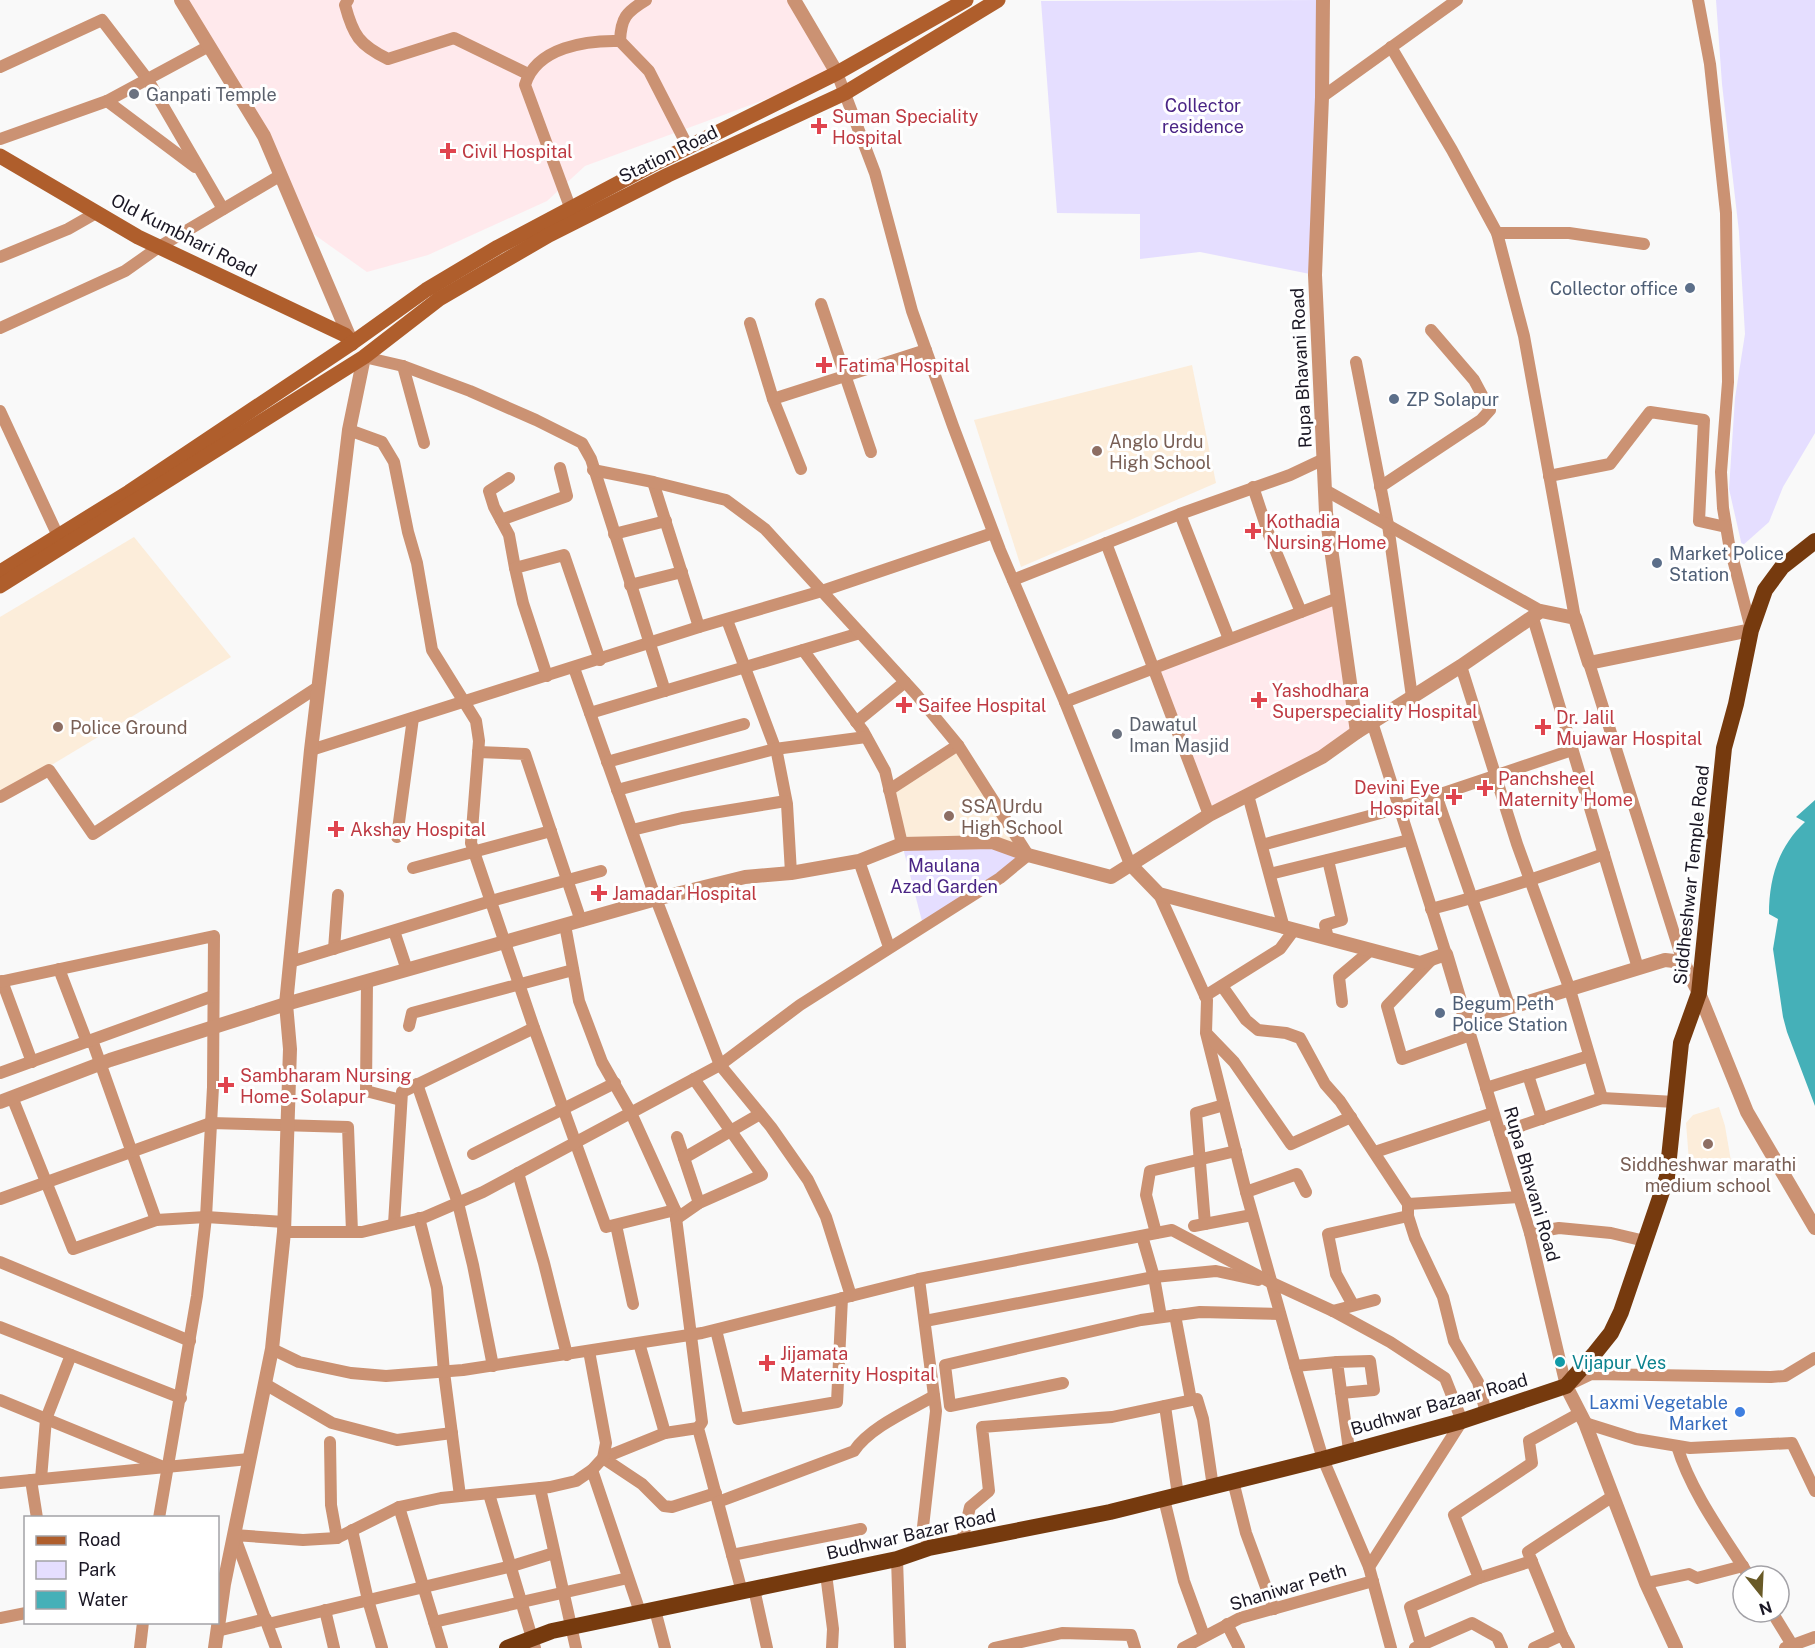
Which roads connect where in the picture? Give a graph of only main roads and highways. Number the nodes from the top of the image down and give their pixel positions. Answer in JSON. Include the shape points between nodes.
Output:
{"nodes":[{"id":1,"x":966,"y":0,"type":"edge"},
{"id":2,"x":998,"y":0,"type":"edge"},
{"id":3,"x":0,"y":156,"type":"edge"},
{"id":4,"x":352,"y":343,"type":"junction"},
{"id":5,"x":1815,"y":541,"type":"edge"},
{"id":6,"x":1815,"y":555,"type":"edge"},
{"id":7,"x":0,"y":572,"type":"edge"},
{"id":8,"x":0,"y":586,"type":"edge"},
{"id":9,"x":1764,"y":592,"type":"junction"},
{"id":10,"x":1566,"y":1386,"type":"joint"},
{"id":11,"x":1323,"y":1459,"type":"joint"},
{"id":12,"x":534,"y":1643,"type":"edge"},
{"id":13,"x":507,"y":1648,"type":"edge"}],
"edges":[{"from":1,"to":4,"type":"main road","via":[[837,73],[498,247],[426,290]]},
{"from":2,"to":8,"type":"main road","name":"Station Road","via":[[845,93],[549,235],[439,299],[364,357]]},
{"from":3,"to":4,"type":"main road","name":"Old Kumbhari Road","via":[[159,248],[345,335]]},
{"from":4,"to":7,"type":"main road","via":[[129,492]]},
{"from":5,"to":9,"type":"highway","name":"Siddheshwar Temple Road","via":[[1782,567]]},
{"from":6,"to":9,"type":"highway"},
{"from":9,"to":10,"type":"highway","name":"Siddheshwar Temple Road","via":[[1751,630],[1724,748],[1699,993],[1681,1042],[1667,1177],[1611,1333]]},
{"from":10,"to":11,"type":"highway","name":"Budhwar Bazaar Road"},
{"from":11,"to":12,"type":"highway","name":"Budhwar Bazar Road","via":[[1110,1512],[552,1631]]},
{"from":12,"to":13,"type":"highway","name":"Budhwar Bazar Road"}]}
